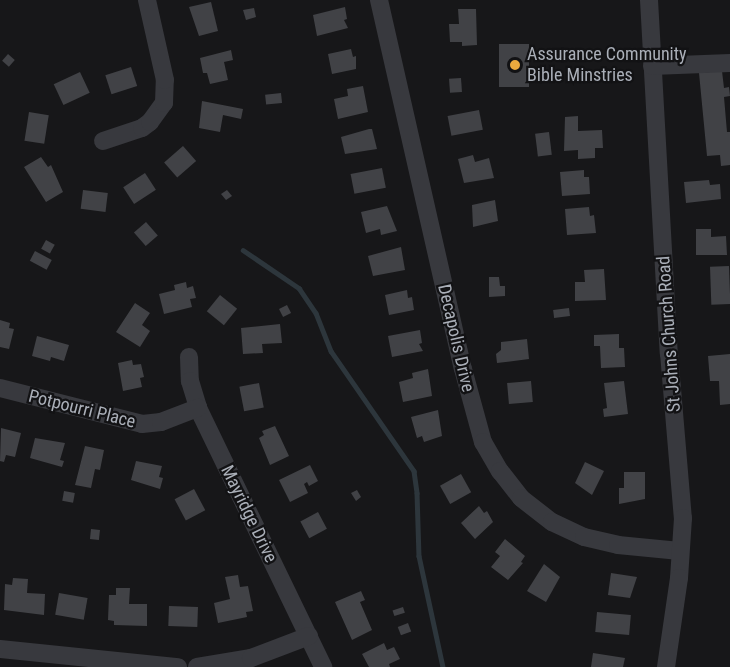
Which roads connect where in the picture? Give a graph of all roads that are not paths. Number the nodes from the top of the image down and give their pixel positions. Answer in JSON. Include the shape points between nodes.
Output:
{"nodes":[{"id":1,"x":147,"y":0,"type":"edge"},
{"id":2,"x":379,"y":0,"type":"edge"},
{"id":3,"x":649,"y":0,"type":"edge"},
{"id":4,"x":730,"y":63,"type":"edge"},
{"id":5,"x":652,"y":66,"type":"junction"},
{"id":6,"x":103,"y":141,"type":"dead end"},
{"id":7,"x":189,"y":357,"type":"dead end"},
{"id":8,"x":0,"y":388,"type":"edge"},
{"id":9,"x":198,"y":408,"type":"junction"},
{"id":10,"x":680,"y":551,"type":"junction"},
{"id":11,"x":309,"y":636,"type":"junction"},
{"id":12,"x":0,"y":649,"type":"edge"},
{"id":13,"x":178,"y":667,"type":"edge"},
{"id":14,"x":197,"y":667,"type":"edge"},
{"id":15,"x":323,"y":667,"type":"edge"},
{"id":16,"x":666,"y":667,"type":"edge"}],
"edges":[{"from":1,"to":6,"type":"street","via":[[165,80],[164,103],[141,128]]},
{"from":2,"to":10,"type":"street","name":"Decapolis Drive","via":[[483,442],[521,498],[552,522],[584,537],[618,545]]},
{"from":3,"to":5,"type":"street","name":"St Johns Church Road"},
{"from":4,"to":5,"type":"street"},
{"from":5,"to":10,"type":"street","name":"St Johns Church Road","via":[[683,518]]},
{"from":7,"to":9,"type":"street","name":"Mayridge Drive","via":[[191,388]]},
{"from":8,"to":9,"type":"street","name":"Potpourri Place","via":[[142,424],[161,422]]},
{"from":9,"to":11,"type":"street","name":"Mayridge Drive"},
{"from":10,"to":16,"type":"street","name":"St Johns Church Road"},
{"from":11,"to":14,"type":"street","via":[[251,658]]},
{"from":11,"to":15,"type":"street","name":"Mayridge Drive"},
{"from":12,"to":13,"type":"street"}]}
